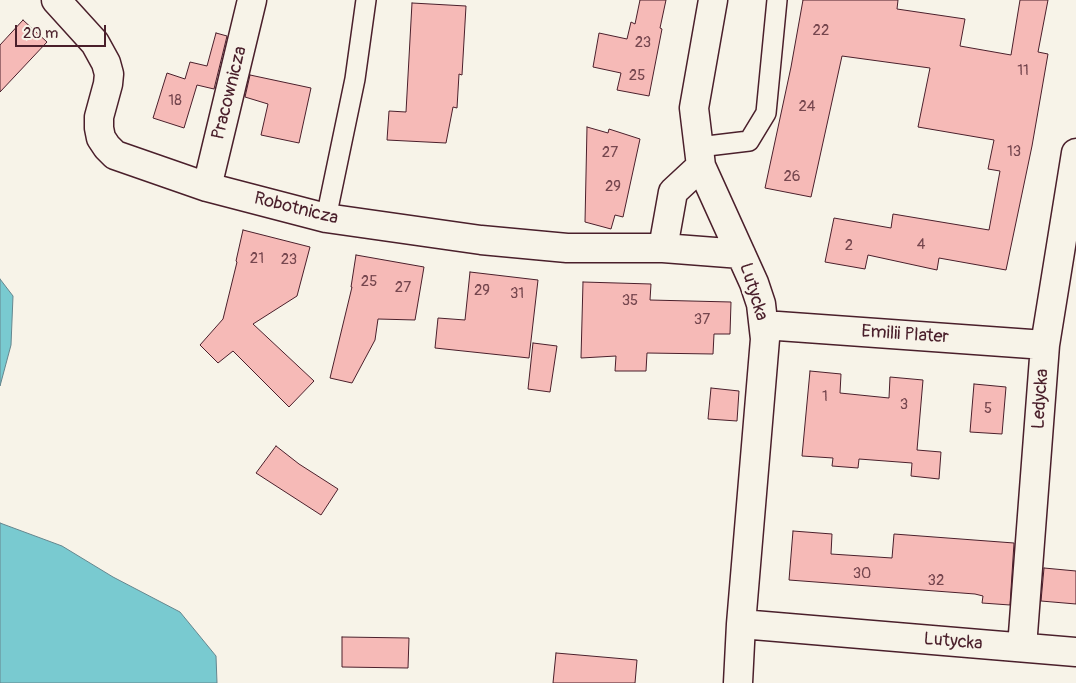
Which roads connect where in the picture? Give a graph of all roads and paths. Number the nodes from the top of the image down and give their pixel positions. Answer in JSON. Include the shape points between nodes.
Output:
{"nodes":[{"id":1,"x":56,"y":0,"type":"edge"},
{"id":2,"x":252,"y":0,"type":"edge"},
{"id":3,"x":366,"y":0,"type":"edge"},
{"id":4,"x":713,"y":0,"type":"edge"},
{"id":5,"x":777,"y":0,"type":"edge"},
{"id":6,"x":1076,"y":153,"type":"edge"},
{"id":7,"x":700,"y":156,"type":"junction"},
{"id":8,"x":207,"y":187,"type":"junction"},
{"id":9,"x":326,"y":218,"type":"junction"},
{"id":10,"x":663,"y":248,"type":"junction"},
{"id":11,"x":742,"y":254,"type":"junction"},
{"id":12,"x":764,"y":325,"type":"junction"},
{"id":13,"x":1045,"y":344,"type":"junction"},
{"id":14,"x":741,"y":624,"type":"junction"},
{"id":15,"x":1022,"y":647,"type":"junction"},
{"id":16,"x":1076,"y":652,"type":"edge"},
{"id":17,"x":738,"y":683,"type":"edge"}],
"edges":[{"from":1,"to":8,"type":"street","name":"Robotnicza","via":[[95,43],[106,63],[108,84],[99,117],[100,133],[107,147],[115,155]]},
{"from":2,"to":8,"type":"street","name":"Pracownicza"},
{"from":3,"to":9,"type":"lane","via":[[354,80]]},
{"from":4,"to":7,"type":"street","name":"Lutycka","via":[[694,108]]},
{"from":5,"to":7,"type":"lane","via":[[766,113],[749,141]]},
{"from":6,"to":13,"type":"street","name":"Ledycka"},
{"from":7,"to":10,"type":"street","via":[[673,192]]},
{"from":7,"to":11,"type":"street","name":"Lutycka"},
{"from":8,"to":9,"type":"street","name":"Robotnicza"},
{"from":9,"to":10,"type":"street","name":"Robotnicza","via":[[482,240],[567,248]]},
{"from":10,"to":11,"type":"street","name":"Robotnicza"},
{"from":11,"to":12,"type":"street","name":"Lutycka","via":[[758,293]]},
{"from":12,"to":13,"type":"street","name":"Emilii Plater"},
{"from":12,"to":14,"type":"street","name":"Lutycka","via":[[764,358]]},
{"from":13,"to":15,"type":"street","name":"Ledycka"},
{"from":14,"to":15,"type":"street","name":"Lutycka"},
{"from":14,"to":17,"type":"street","name":"Lutycka"},
{"from":15,"to":16,"type":"street","name":"Lutycka"}]}
